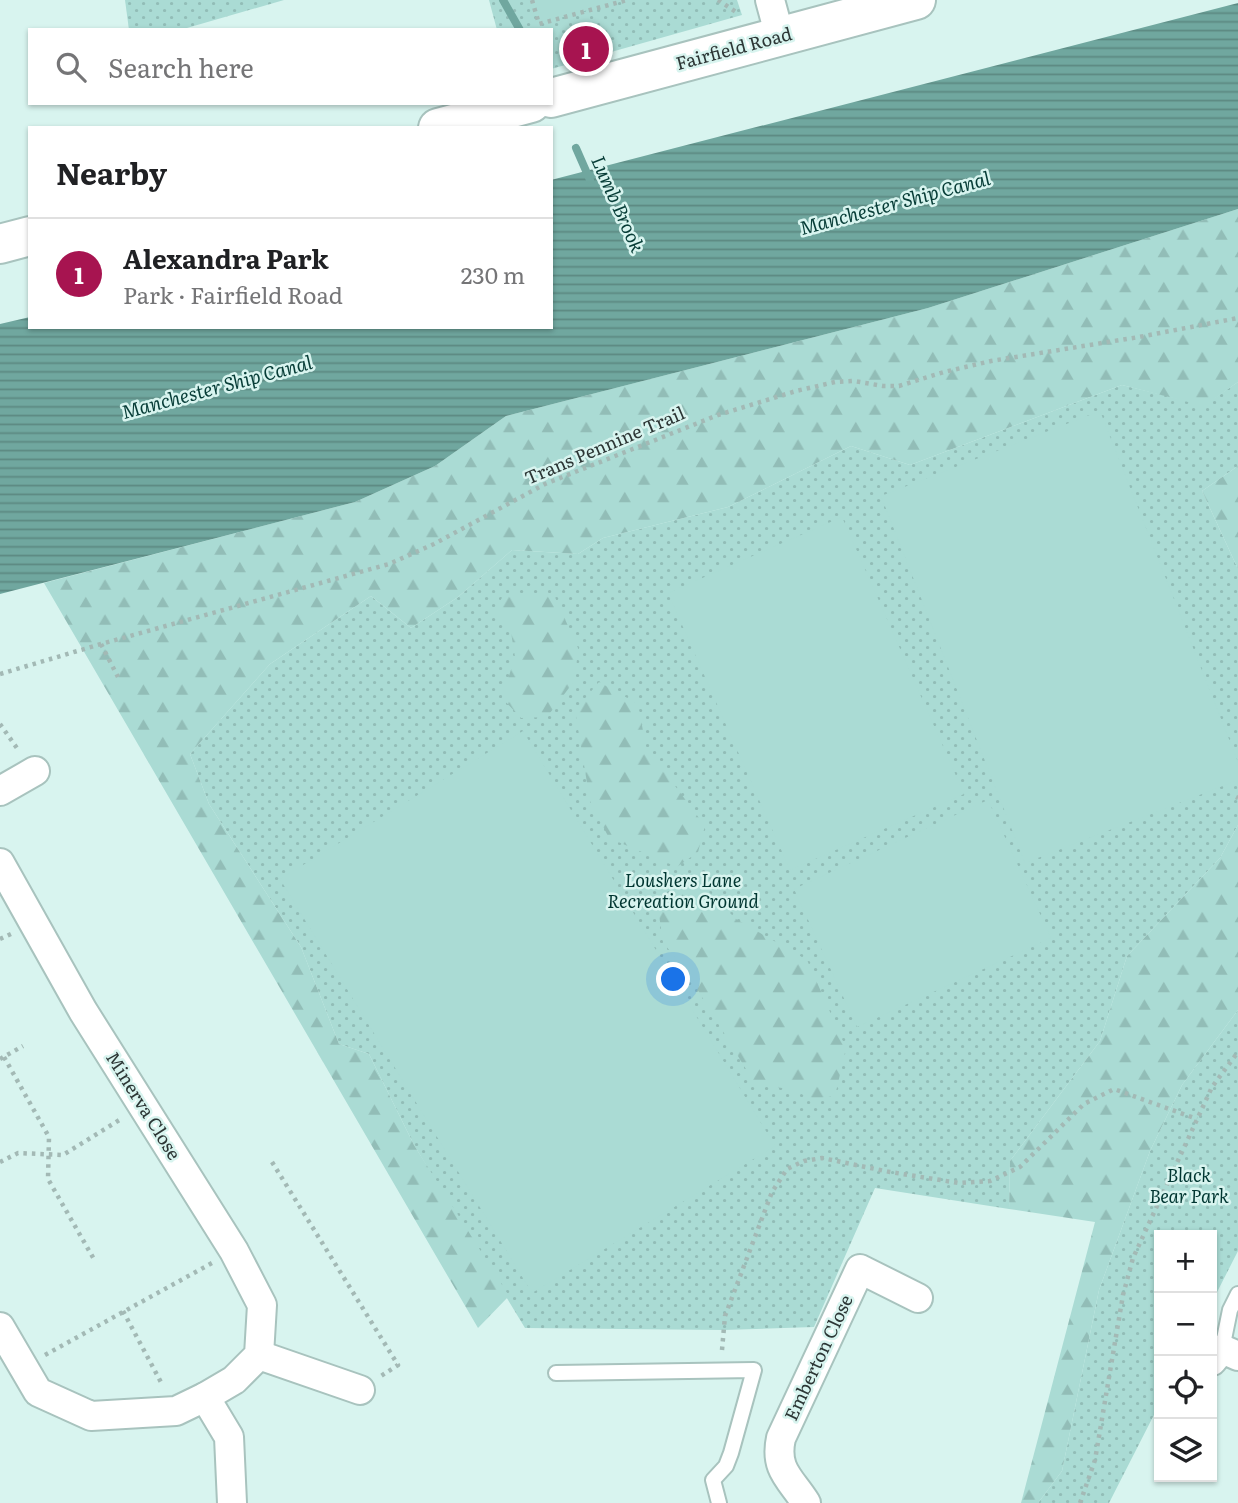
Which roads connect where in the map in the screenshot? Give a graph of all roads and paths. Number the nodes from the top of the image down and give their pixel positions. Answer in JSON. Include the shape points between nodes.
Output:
{"nodes":[{"id":1,"x":532,"y":0,"type":"edge"},
{"id":2,"x":627,"y":0,"type":"edge"},
{"id":3,"x":770,"y":0,"type":"edge"},
{"id":4,"x":916,"y":0,"type":"edge"},
{"id":5,"x":780,"y":37,"type":"junction"},
{"id":6,"x":553,"y":97,"type":"edge"},
{"id":7,"x":523,"y":105,"type":"edge"},
{"id":8,"x":445,"y":126,"type":"edge"},
{"id":9,"x":28,"y":237,"type":"edge"},
{"id":10,"x":0,"y":244,"type":"edge"},
{"id":11,"x":1238,"y":318,"type":"edge"},
{"id":12,"x":101,"y":644,"type":"junction"},
{"id":13,"x":0,"y":674,"type":"edge"},
{"id":14,"x":118,"y":677,"type":"dead end"},
{"id":15,"x":34,"y":771,"type":"dead end"},
{"id":16,"x":0,"y":791,"type":"edge"},
{"id":17,"x":0,"y":863,"type":"edge"},
{"id":18,"x":23,"y":1046,"type":"dead end"},
{"id":19,"x":1238,"y":1052,"type":"edge"},
{"id":20,"x":2,"y":1058,"type":"edge"},
{"id":21,"x":143,"y":1105,"type":"junction"},
{"id":22,"x":1197,"y":1119,"type":"junction"},
{"id":23,"x":48,"y":1154,"type":"junction"},
{"id":24,"x":272,"y":1161,"type":"dead end"},
{"id":25,"x":0,"y":1162,"type":"edge"},
{"id":26,"x":234,"y":1251,"type":"junction"},
{"id":27,"x":95,"y":1261,"type":"dead end"},
{"id":28,"x":1238,"y":1294,"type":"edge"},
{"id":29,"x":918,"y":1298,"type":"dead end"},
{"id":30,"x":123,"y":1311,"type":"junction"},
{"id":31,"x":0,"y":1327,"type":"edge"},
{"id":32,"x":258,"y":1355,"type":"junction"},
{"id":33,"x":1224,"y":1355,"type":"edge"},
{"id":34,"x":23,"y":1367,"type":"junction"},
{"id":35,"x":721,"y":1370,"type":"junction"},
{"id":36,"x":556,"y":1373,"type":"dead end"},
{"id":37,"x":360,"y":1390,"type":"joint"},
{"id":38,"x":205,"y":1397,"type":"junction"},
{"id":39,"x":176,"y":1411,"type":"junction"},
{"id":40,"x":232,"y":1503,"type":"edge"},
{"id":41,"x":719,"y":1503,"type":"edge"},
{"id":42,"x":806,"y":1503,"type":"edge"},
{"id":43,"x":1080,"y":1503,"type":"edge"}],
"edges":[{"from":1,"to":2,"type":"path","via":[[538,24]]},
{"from":3,"to":5,"type":"street"},
{"from":4,"to":5,"type":"main road","name":"Fairfield Road"},
{"from":5,"to":6,"type":"main road","name":"Fairfield Road"},
{"from":7,"to":8,"type":"main road"},
{"from":9,"to":10,"type":"main road"},
{"from":11,"to":12,"type":"path","name":"Trans Pennine Trail","via":[[991,361],[899,386],[835,382],[796,391],[718,415],[545,484],[389,564]]},
{"from":12,"to":13,"type":"path","name":"Trans Pennine Trail"},
{"from":12,"to":14,"type":"path"},
{"from":15,"to":16,"type":"street"},
{"from":17,"to":21,"type":"street","name":"Minerva Close","via":[[83,1011]]},
{"from":18,"to":20,"type":"path"},
{"from":19,"to":22,"type":"path","via":[[1212,1087]]},
{"from":20,"to":23,"type":"path","via":[[49,1137]]},
{"from":21,"to":23,"type":"path","via":[[63,1155]]},
{"from":21,"to":26,"type":"street","name":"Minerva Close"},
{"from":22,"to":35,"type":"path","via":[[1114,1089],[1084,1104],[1020,1167],[990,1181],[959,1183],[822,1158],[804,1161],[787,1170],[772,1192],[725,1316]]},
{"from":22,"to":43,"type":"path","via":[[1133,1258],[1096,1460]]},
{"from":23,"to":25,"type":"path","via":[[18,1153]]},
{"from":23,"to":27,"type":"path","via":[[48,1180]]},
{"from":24,"to":37,"type":"path","via":[[398,1366]]},
{"from":26,"to":30,"type":"path"},
{"from":26,"to":32,"type":"street","name":"Minerva Close","via":[[261,1305]]},
{"from":28,"to":33,"type":"lane","via":[[1230,1310]]},
{"from":29,"to":42,"type":"street","name":"Emberton Close","via":[[860,1269],[781,1438],[781,1467]]},
{"from":30,"to":34,"type":"path"},
{"from":30,"to":39,"type":"path"},
{"from":31,"to":34,"type":"street"},
{"from":32,"to":37,"type":"street"},
{"from":32,"to":38,"type":"street","via":[[234,1380]]},
{"from":34,"to":39,"type":"street","via":[[38,1392],[91,1416]]},
{"from":35,"to":36,"type":"lane"},
{"from":35,"to":41,"type":"lane","via":[[754,1370],[731,1453],[713,1480]]},
{"from":38,"to":39,"type":"street"},
{"from":38,"to":40,"type":"street","via":[[229,1437]]}]}
